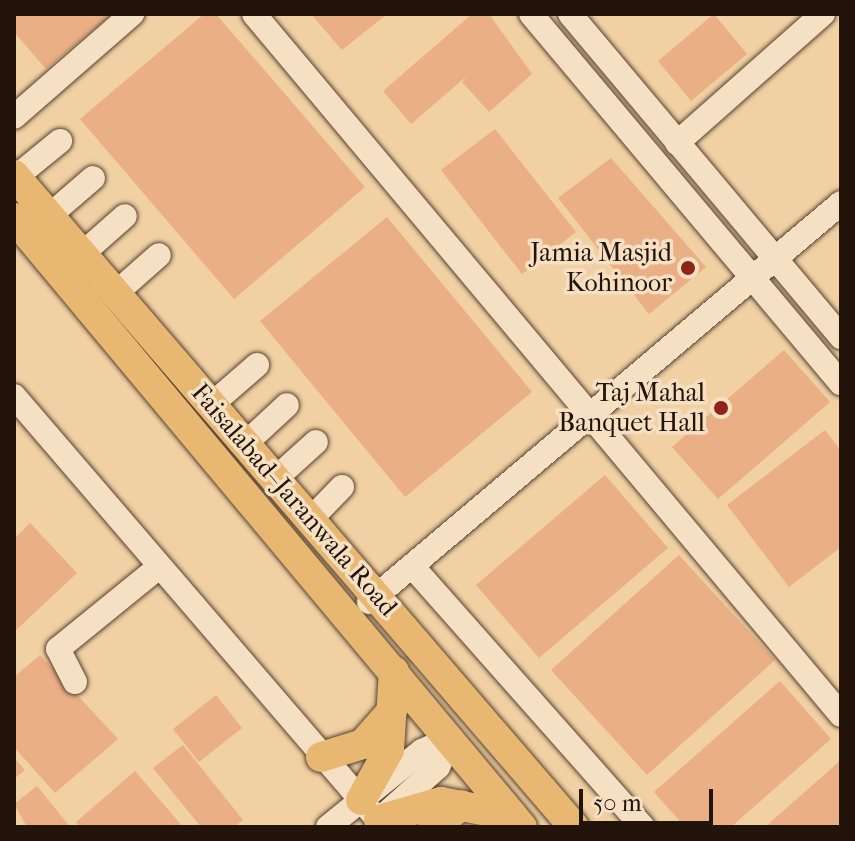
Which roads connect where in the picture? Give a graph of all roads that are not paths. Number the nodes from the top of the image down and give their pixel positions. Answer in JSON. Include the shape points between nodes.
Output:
{"nodes":[{"id":1,"x":132,"y":14,"type":"edge"},
{"id":2,"x":254,"y":14,"type":"edge"},
{"id":3,"x":531,"y":14,"type":"edge"},
{"id":4,"x":570,"y":14,"type":"edge"},
{"id":5,"x":823,"y":14,"type":"edge"},
{"id":6,"x":14,"y":117,"type":"edge"},
{"id":7,"x":60,"y":141,"type":"dead end"},
{"id":8,"x":677,"y":143,"type":"junction"},
{"id":9,"x":15,"y":176,"type":"edge"},
{"id":10,"x":93,"y":178,"type":"dead end"},
{"id":11,"x":841,"y":203,"type":"edge"},
{"id":12,"x":49,"y":216,"type":"junction"},
{"id":13,"x":125,"y":216,"type":"dead end"},
{"id":14,"x":14,"y":218,"type":"edge"},
{"id":15,"x":82,"y":254,"type":"junction"},
{"id":16,"x":159,"y":255,"type":"dead end"},
{"id":17,"x":773,"y":258,"type":"junction"},
{"id":18,"x":752,"y":276,"type":"junction"},
{"id":19,"x":116,"y":293,"type":"junction"},
{"id":20,"x":841,"y":337,"type":"edge"},
{"id":21,"x":257,"y":365,"type":"dead end"},
{"id":22,"x":841,"y":383,"type":"edge"},
{"id":23,"x":14,"y":396,"type":"edge"},
{"id":24,"x":211,"y":405,"type":"junction"},
{"id":25,"x":287,"y":405,"type":"dead end"},
{"id":26,"x":589,"y":418,"type":"junction"},
{"id":27,"x":316,"y":442,"type":"dead end"},
{"id":28,"x":245,"y":444,"type":"junction"},
{"id":29,"x":275,"y":479,"type":"junction"},
{"id":30,"x":342,"y":487,"type":"dead end"},
{"id":31,"x":310,"y":520,"type":"junction"},
{"id":32,"x":412,"y":566,"type":"junction"},
{"id":33,"x":159,"y":567,"type":"junction"},
{"id":34,"x":373,"y":599,"type":"junction"},
{"id":35,"x":394,"y":671,"type":"junction"},
{"id":36,"x":75,"y":682,"type":"dead end"},
{"id":37,"x":392,"y":711,"type":"junction"},
{"id":38,"x":841,"y":715,"type":"edge"},
{"id":39,"x":451,"y":738,"type":"junction"},
{"id":40,"x":321,"y":757,"type":"junction"},
{"id":41,"x":462,"y":805,"type":"junction"},
{"id":42,"x":373,"y":819,"type":"edge"},
{"id":43,"x":518,"y":822,"type":"edge"},
{"id":44,"x":328,"y":827,"type":"edge"},
{"id":45,"x":433,"y":827,"type":"edge"},
{"id":46,"x":555,"y":827,"type":"edge"},
{"id":47,"x":574,"y":827,"type":"edge"},
{"id":48,"x":643,"y":827,"type":"edge"}],
"edges":[{"from":1,"to":6,"type":"street"},
{"from":2,"to":26,"type":"street"},
{"from":3,"to":18,"type":"street"},
{"from":4,"to":8,"type":"street"},
{"from":5,"to":8,"type":"street"},
{"from":7,"to":9,"type":"street"},
{"from":8,"to":17,"type":"street"},
{"from":9,"to":12,"type":"main road","name":"Faisalabad–Jaranwala Road"},
{"from":10,"to":12,"type":"street"},
{"from":11,"to":17,"type":"street"},
{"from":12,"to":15,"type":"main road","name":"Faisalabad–Jaranwala Road"},
{"from":13,"to":15,"type":"street"},
{"from":14,"to":35,"type":"main road","name":"Faisalabad–Jaranwala Road"},
{"from":15,"to":19,"type":"main road","name":"Faisalabad–Jaranwala Road"},
{"from":16,"to":19,"type":"street"},
{"from":17,"to":18,"type":"street"},
{"from":17,"to":20,"type":"street"},
{"from":18,"to":22,"type":"street"},
{"from":18,"to":26,"type":"street"},
{"from":19,"to":24,"type":"main road","name":"Faisalabad–Jaranwala Road"},
{"from":21,"to":24,"type":"street"},
{"from":23,"to":33,"type":"street"},
{"from":24,"to":28,"type":"main road","name":"Faisalabad–Jaranwala Road"},
{"from":25,"to":28,"type":"street"},
{"from":26,"to":32,"type":"street"},
{"from":26,"to":38,"type":"street"},
{"from":27,"to":29,"type":"street"},
{"from":28,"to":29,"type":"main road","name":"Faisalabad–Jaranwala Road"},
{"from":29,"to":31,"type":"main road","name":"Faisalabad–Jaranwala Road"},
{"from":30,"to":31,"type":"street"},
{"from":31,"to":34,"type":"main road","name":"Faisalabad–Jaranwala Road"},
{"from":32,"to":34,"type":"street"},
{"from":32,"to":48,"type":"street"},
{"from":33,"to":36,"type":"street","via":[[58,649]]},
{"from":33,"to":40,"type":"street"},
{"from":34,"to":39,"type":"main road","via":[[447,702]]},
{"from":34,"to":47,"type":"main road","name":"Faisalabad–Jaranwala Road"},
{"from":35,"to":37,"type":"main road"},
{"from":35,"to":39,"type":"main road","name":"Faisalabad–Jaranwala Road"},
{"from":37,"to":40,"type":"main road","via":[[363,744]]},
{"from":37,"to":42,"type":"main road"},
{"from":39,"to":42,"type":"street","via":[[438,767]]},
{"from":39,"to":43,"type":"main road","name":"Faisalabad–Jaranwala Road"},
{"from":39,"to":46,"type":"main road","via":[[483,747]]},
{"from":40,"to":42,"type":"street"},
{"from":41,"to":42,"type":"main road","via":[[420,803]]},
{"from":41,"to":43,"type":"main road"},
{"from":41,"to":45,"type":"main road"},
{"from":42,"to":44,"type":"street"}]}
